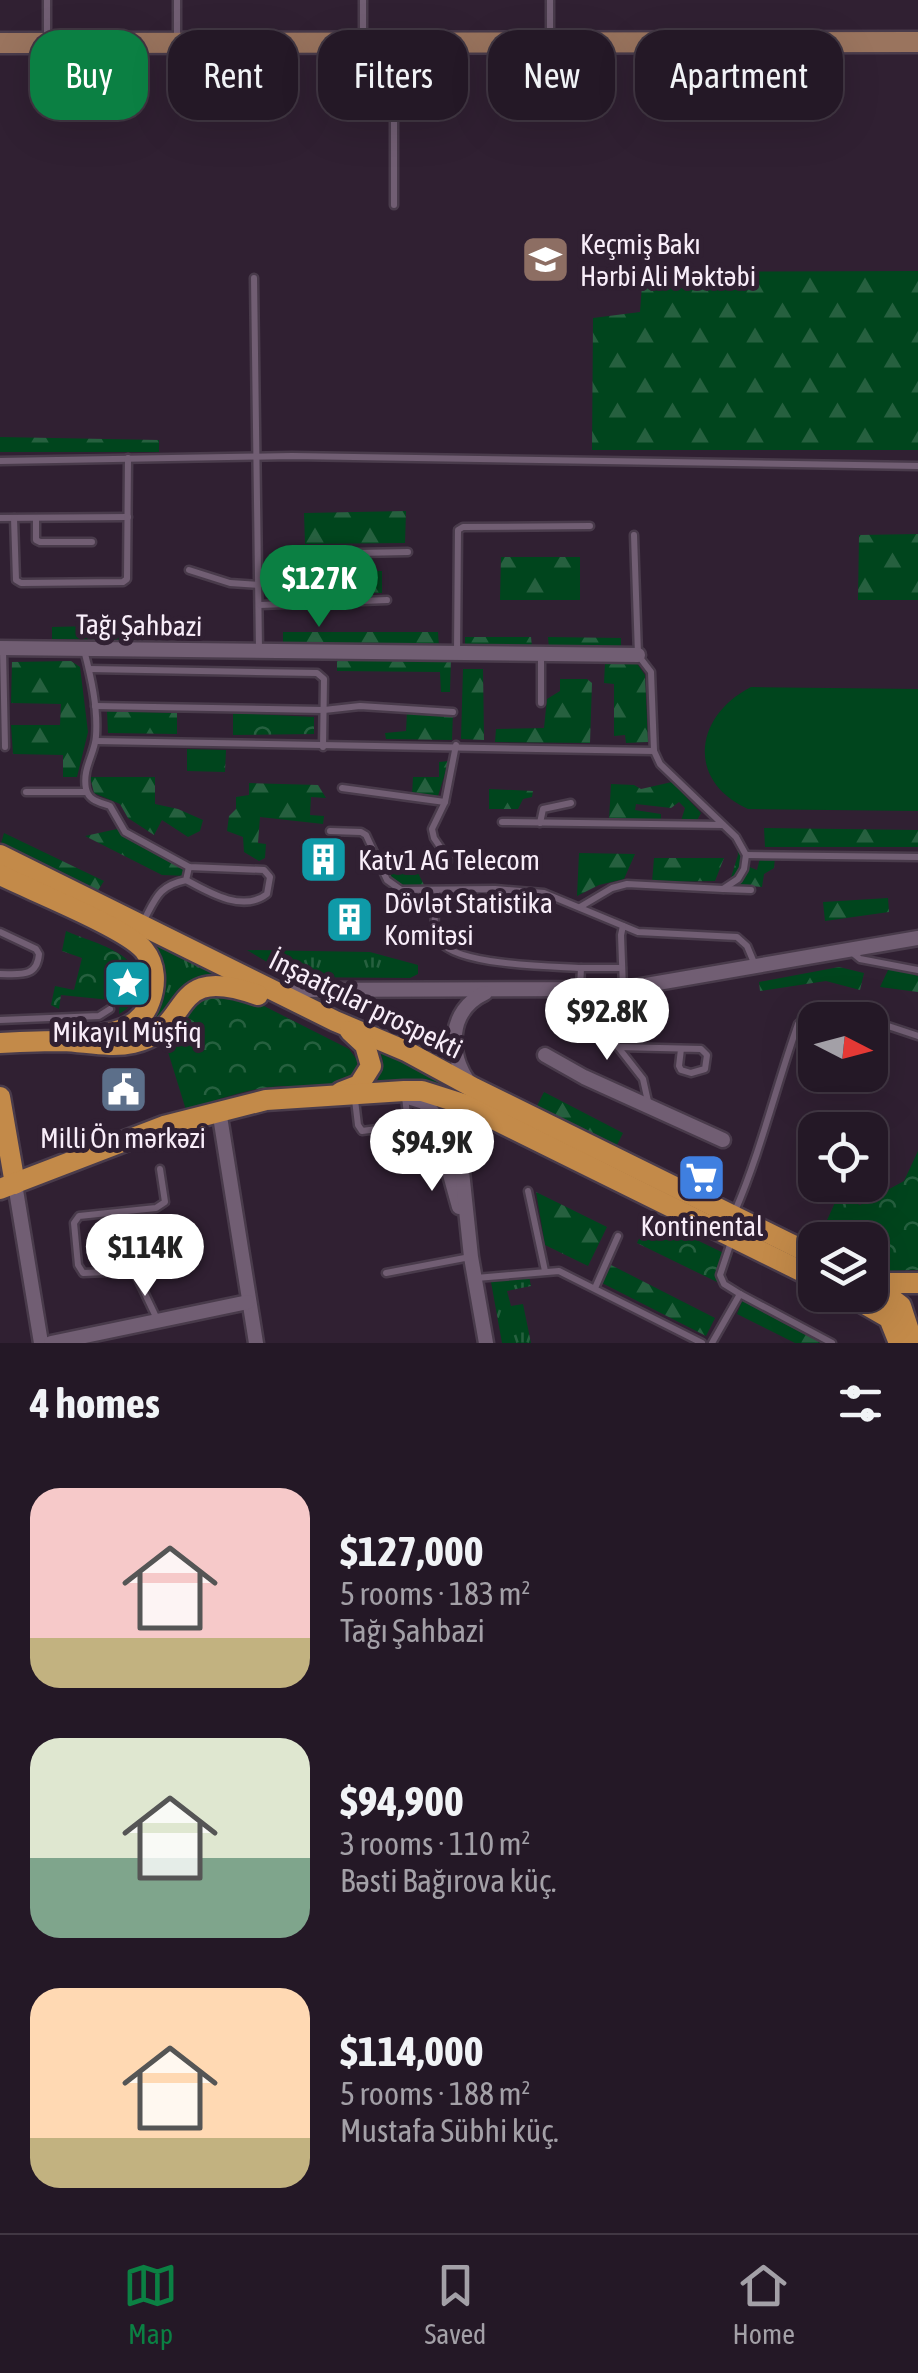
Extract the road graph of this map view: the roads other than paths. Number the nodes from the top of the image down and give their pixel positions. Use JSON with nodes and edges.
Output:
{"nodes":[{"id":1,"x":46,"y":0,"type":"edge"},
{"id":2,"x":176,"y":0,"type":"edge"},
{"id":3,"x":363,"y":0,"type":"edge"},
{"id":4,"x":550,"y":0,"type":"edge"},
{"id":5,"x":47,"y":30,"type":"edge"},
{"id":6,"x":177,"y":30,"type":"edge"},
{"id":7,"x":363,"y":30,"type":"edge"},
{"id":8,"x":550,"y":30,"type":"edge"},
{"id":9,"x":30,"y":42,"type":"edge"},
{"id":10,"x":615,"y":42,"type":"edge"},
{"id":11,"x":918,"y":42,"type":"edge"},
{"id":12,"x":0,"y":43,"type":"edge"},
{"id":13,"x":394,"y":120,"type":"edge"},
{"id":14,"x":394,"y":205,"type":"dead end"},
{"id":15,"x":254,"y":278,"type":"dead end"},
{"id":16,"x":128,"y":458,"type":"junction"},
{"id":17,"x":256,"y":458,"type":"junction"},
{"id":18,"x":0,"y":461,"type":"edge"},
{"id":19,"x":918,"y":466,"type":"edge"},
{"id":20,"x":128,"y":517,"type":"junction"},
{"id":21,"x":0,"y":518,"type":"edge"},
{"id":22,"x":14,"y":518,"type":"junction"},
{"id":23,"x":36,"y":518,"type":"junction"},
{"id":24,"x":590,"y":526,"type":"dead end"},
{"id":25,"x":634,"y":535,"type":"dead end"},
{"id":26,"x":92,"y":542,"type":"dead end"},
{"id":27,"x":408,"y":552,"type":"dead end"},
{"id":28,"x":189,"y":570,"type":"dead end"},
{"id":29,"x":259,"y":585,"type":"junction"},
{"id":30,"x":387,"y":600,"type":"dead end"},
{"id":31,"x":300,"y":602,"type":"junction"},
{"id":32,"x":260,"y":604,"type":"junction"},
{"id":33,"x":1,"y":648,"type":"edge"},
{"id":34,"x":84,"y":648,"type":"junction"},
{"id":35,"x":259,"y":651,"type":"junction"},
{"id":36,"x":458,"y":655,"type":"junction"},
{"id":37,"x":540,"y":655,"type":"junction"},
{"id":38,"x":638,"y":655,"type":"junction"},
{"id":39,"x":89,"y":669,"type":"junction"},
{"id":40,"x":541,"y":703,"type":"dead end"},
{"id":41,"x":95,"y":706,"type":"junction"},
{"id":42,"x":324,"y":710,"type":"junction"},
{"id":43,"x":453,"y":712,"type":"dead end"},
{"id":44,"x":96,"y":740,"type":"junction"},
{"id":45,"x":456,"y":745,"type":"junction"},
{"id":46,"x":323,"y":747,"type":"junction"},
{"id":47,"x":5,"y":748,"type":"dead end"},
{"id":48,"x":654,"y":751,"type":"junction"},
{"id":49,"x":342,"y":788,"type":"dead end"},
{"id":50,"x":26,"y":792,"type":"dead end"},
{"id":51,"x":86,"y":792,"type":"junction"},
{"id":52,"x":445,"y":802,"type":"junction"},
{"id":53,"x":572,"y":803,"type":"dead end"},
{"id":54,"x":502,"y":822,"type":"dead end"},
{"id":55,"x":540,"y":823,"type":"junction"},
{"id":56,"x":724,"y":825,"type":"junction"},
{"id":57,"x":330,"y":831,"type":"dead end"},
{"id":58,"x":0,"y":855,"type":"edge"},
{"id":59,"x":746,"y":855,"type":"junction"},
{"id":60,"x":918,"y":857,"type":"edge"},
{"id":61,"x":449,"y":860,"type":"dead end"},
{"id":62,"x":189,"y":866,"type":"junction"},
{"id":63,"x":0,"y":875,"type":"edge"},
{"id":64,"x":186,"y":880,"type":"junction"},
{"id":65,"x":722,"y":889,"type":"junction"},
{"id":66,"x":436,"y":890,"type":"junction"},
{"id":67,"x":752,"y":890,"type":"dead end"},
{"id":68,"x":580,"y":907,"type":"junction"},
{"id":69,"x":142,"y":925,"type":"junction"},
{"id":70,"x":623,"y":926,"type":"junction"},
{"id":71,"x":0,"y":932,"type":"edge"},
{"id":72,"x":918,"y":938,"type":"edge"},
{"id":73,"x":848,"y":949,"type":"junction"},
{"id":74,"x":755,"y":966,"type":"junction"},
{"id":75,"x":581,"y":968,"type":"junction"},
{"id":76,"x":622,"y":968,"type":"junction"},
{"id":77,"x":918,"y":970,"type":"edge"},
{"id":78,"x":0,"y":974,"type":"edge"},
{"id":79,"x":264,"y":986,"type":"junction"},
{"id":80,"x":490,"y":990,"type":"junction"},
{"id":81,"x":580,"y":990,"type":"junction"},
{"id":82,"x":599,"y":990,"type":"junction"},
{"id":83,"x":623,"y":990,"type":"junction"},
{"id":84,"x":110,"y":1009,"type":"dead end"},
{"id":85,"x":0,"y":1020,"type":"edge"},
{"id":86,"x":335,"y":1021,"type":"junction"},
{"id":87,"x":798,"y":1024,"type":"edge"},
{"id":88,"x":888,"y":1026,"type":"edge"},
{"id":89,"x":918,"y":1036,"type":"edge"},
{"id":90,"x":63,"y":1041,"type":"junction"},
{"id":91,"x":0,"y":1043,"type":"edge"},
{"id":92,"x":618,"y":1046,"type":"junction"},
{"id":93,"x":682,"y":1049,"type":"junction"},
{"id":94,"x":545,"y":1055,"type":"dead end"},
{"id":95,"x":474,"y":1088,"type":"junction"},
{"id":96,"x":381,"y":1092,"type":"junction"},
{"id":97,"x":354,"y":1094,"type":"junction"},
{"id":98,"x":328,"y":1096,"type":"junction"},
{"id":99,"x":405,"y":1096,"type":"junction"},
{"id":100,"x":0,"y":1098,"type":"edge"},
{"id":101,"x":649,"y":1106,"type":"junction"},
{"id":102,"x":218,"y":1110,"type":"junction"},
{"id":103,"x":486,"y":1115,"type":"junction"},
{"id":104,"x":408,"y":1125,"type":"junction"},
{"id":105,"x":3,"y":1137,"type":"edge"},
{"id":106,"x":723,"y":1140,"type":"dead end"},
{"id":107,"x":423,"y":1165,"type":"dead end"},
{"id":108,"x":160,"y":1169,"type":"dead end"},
{"id":109,"x":8,"y":1187,"type":"edge"},
{"id":110,"x":528,"y":1191,"type":"dead end"},
{"id":111,"x":732,"y":1227,"type":"junction"},
{"id":112,"x":618,"y":1236,"type":"dead end"},
{"id":113,"x":798,"y":1250,"type":"edge"},
{"id":114,"x":471,"y":1256,"type":"junction"},
{"id":115,"x":798,"y":1268,"type":"edge"},
{"id":116,"x":545,"y":1271,"type":"junction"},
{"id":117,"x":386,"y":1273,"type":"dead end"},
{"id":118,"x":475,"y":1278,"type":"junction"},
{"id":119,"x":918,"y":1283,"type":"edge"},
{"id":120,"x":888,"y":1285,"type":"edge"},
{"id":121,"x":595,"y":1288,"type":"junction"},
{"id":122,"x":740,"y":1294,"type":"junction"},
{"id":123,"x":248,"y":1302,"type":"junction"},
{"id":124,"x":888,"y":1306,"type":"edge"},
{"id":125,"x":883,"y":1312,"type":"edge"},
{"id":126,"x":156,"y":1319,"type":"junction"},
{"id":127,"x":910,"y":1321,"type":"edge"},
{"id":128,"x":697,"y":1342,"type":"edge"},
{"id":129,"x":41,"y":1343,"type":"edge"},
{"id":130,"x":51,"y":1343,"type":"edge"},
{"id":131,"x":256,"y":1343,"type":"edge"},
{"id":132,"x":486,"y":1343,"type":"edge"},
{"id":133,"x":712,"y":1343,"type":"edge"},
{"id":134,"x":832,"y":1343,"type":"edge"}],
"edges":[{"from":1,"to":5,"type":"lane"},
{"from":2,"to":6,"type":"lane"},
{"from":3,"to":7,"type":"lane"},
{"from":4,"to":8,"type":"lane"},
{"from":9,"to":12,"type":"main road"},
{"from":10,"to":11,"type":"main road"},
{"from":13,"to":14,"type":"lane"},
{"from":15,"to":17,"type":"lane"},
{"from":16,"to":17,"type":"lane"},
{"from":16,"to":18,"type":"lane"},
{"from":16,"to":20,"type":"lane"},
{"from":17,"to":19,"type":"lane"},
{"from":17,"to":29,"type":"lane"},
{"from":20,"to":22,"type":"lane"},
{"from":20,"to":23,"type":"lane"},
{"from":21,"to":22,"type":"lane"},
{"from":22,"to":23,"type":"lane"},
{"from":23,"to":26,"type":"lane"},
{"from":24,"to":36,"type":"lane"},
{"from":25,"to":38,"type":"lane"},
{"from":27,"to":31,"type":"lane"},
{"from":28,"to":29,"type":"lane"},
{"from":29,"to":32,"type":"lane"},
{"from":30,"to":31,"type":"lane"},
{"from":31,"to":32,"type":"lane"},
{"from":32,"to":35,"type":"lane"},
{"from":33,"to":34,"type":"street","name":"Tağı Şahbazi"},
{"from":33,"to":47,"type":"lane"},
{"from":34,"to":35,"type":"street","name":"Tağı Şahbazi"},
{"from":34,"to":39,"type":"lane"},
{"from":35,"to":36,"type":"street","name":"Tağı Şahbazi"},
{"from":36,"to":37,"type":"street","name":"Tağı Şahbazi"},
{"from":37,"to":38,"type":"street","name":"Tağı Şahbazi"},
{"from":37,"to":40,"type":"lane"},
{"from":38,"to":48,"type":"lane"},
{"from":39,"to":41,"type":"lane"},
{"from":39,"to":42,"type":"lane"},
{"from":41,"to":42,"type":"lane"},
{"from":41,"to":44,"type":"lane"},
{"from":42,"to":43,"type":"lane"},
{"from":42,"to":46,"type":"lane"},
{"from":44,"to":46,"type":"lane"},
{"from":44,"to":51,"type":"lane"},
{"from":45,"to":46,"type":"lane"},
{"from":45,"to":48,"type":"lane"},
{"from":45,"to":52,"type":"lane"},
{"from":48,"to":56,"type":"lane"},
{"from":49,"to":52,"type":"lane"},
{"from":50,"to":51,"type":"lane"},
{"from":51,"to":62,"type":"lane"},
{"from":52,"to":61,"type":"lane"},
{"from":53,"to":55,"type":"lane"},
{"from":54,"to":55,"type":"lane"},
{"from":55,"to":56,"type":"lane"},
{"from":56,"to":59,"type":"lane"},
{"from":57,"to":66,"type":"lane"},
{"from":58,"to":69,"type":"main road","name":"İnşaatçılar prospekti"},
{"from":59,"to":60,"type":"lane"},
{"from":59,"to":65,"type":"lane"},
{"from":62,"to":64,"type":"lane"},
{"from":62,"to":64,"type":"lane"},
{"from":63,"to":90,"type":"main road"},
{"from":64,"to":69,"type":"lane"},
{"from":65,"to":67,"type":"lane"},
{"from":65,"to":68,"type":"lane"},
{"from":66,"to":68,"type":"lane"},
{"from":66,"to":75,"type":"lane"},
{"from":68,"to":70,"type":"lane"},
{"from":69,"to":79,"type":"main road","name":"İnşaatçılar prospekti"},
{"from":70,"to":74,"type":"lane"},
{"from":70,"to":76,"type":"lane"},
{"from":71,"to":78,"type":"lane"},
{"from":72,"to":73,"type":"street"},
{"from":73,"to":74,"type":"street"},
{"from":73,"to":77,"type":"lane"},
{"from":74,"to":83,"type":"street"},
{"from":75,"to":76,"type":"lane"},
{"from":75,"to":81,"type":"lane"},
{"from":76,"to":83,"type":"lane"},
{"from":79,"to":80,"type":"street"},
{"from":79,"to":86,"type":"main road","name":"İnşaatçılar prospekti"},
{"from":80,"to":81,"type":"street"},
{"from":80,"to":95,"type":"street"},
{"from":81,"to":82,"type":"street"},
{"from":82,"to":83,"type":"street"},
{"from":82,"to":92,"type":"lane"},
{"from":84,"to":85,"type":"lane"},
{"from":86,"to":90,"type":"main road"},
{"from":86,"to":95,"type":"main road","name":"İnşaatçılar prospekti"},
{"from":86,"to":98,"type":"main road"},
{"from":87,"to":111,"type":"lane"},
{"from":88,"to":89,"type":"lane"},
{"from":90,"to":91,"type":"main road"},
{"from":92,"to":93,"type":"lane"},
{"from":92,"to":101,"type":"lane"},
{"from":93,"to":93,"type":"lane"},
{"from":94,"to":101,"type":"street"},
{"from":95,"to":111,"type":"main road","name":"İnşaatçılar prospekti"},
{"from":96,"to":97,"type":"main road","name":"İnşaatçılar prospekti"},
{"from":96,"to":99,"type":"street"},
{"from":96,"to":103,"type":"main road","name":"İnşaatçılar prospekti"},
{"from":97,"to":98,"type":"main road","name":"İnşaatçılar prospekti"},
{"from":97,"to":104,"type":"lane"},
{"from":98,"to":102,"type":"main road","name":"İnşaatçılar prospekti"},
{"from":99,"to":104,"type":"lane"},
{"from":99,"to":114,"type":"street"},
{"from":100,"to":105,"type":"main road"},
{"from":101,"to":106,"type":"street"},
{"from":102,"to":109,"type":"main road","name":"İnşaatçılar prospekti"},
{"from":102,"to":123,"type":"street"},
{"from":103,"to":111,"type":"main road","name":"İnşaatçılar prospekti"},
{"from":103,"to":114,"type":"street"},
{"from":104,"to":107,"type":"lane"},
{"from":105,"to":109,"type":"main road"},
{"from":108,"to":126,"type":"lane"},
{"from":109,"to":129,"type":"street"},
{"from":110,"to":116,"type":"lane"},
{"from":111,"to":113,"type":"main road","name":"İnşaatçılar prospekti"},
{"from":111,"to":115,"type":"main road","name":"İnşaatçılar prospekti"},
{"from":111,"to":122,"type":"lane"},
{"from":112,"to":121,"type":"lane"},
{"from":114,"to":117,"type":"lane"},
{"from":114,"to":118,"type":"street"},
{"from":116,"to":118,"type":"lane"},
{"from":116,"to":121,"type":"lane"},
{"from":118,"to":132,"type":"street"},
{"from":119,"to":120,"type":"main road"},
{"from":121,"to":128,"type":"lane"},
{"from":122,"to":133,"type":"lane"},
{"from":122,"to":134,"type":"lane"},
{"from":123,"to":126,"type":"street"},
{"from":123,"to":131,"type":"street"},
{"from":124,"to":127,"type":"main road"},
{"from":125,"to":127,"type":"main road"},
{"from":126,"to":130,"type":"street"}]}
